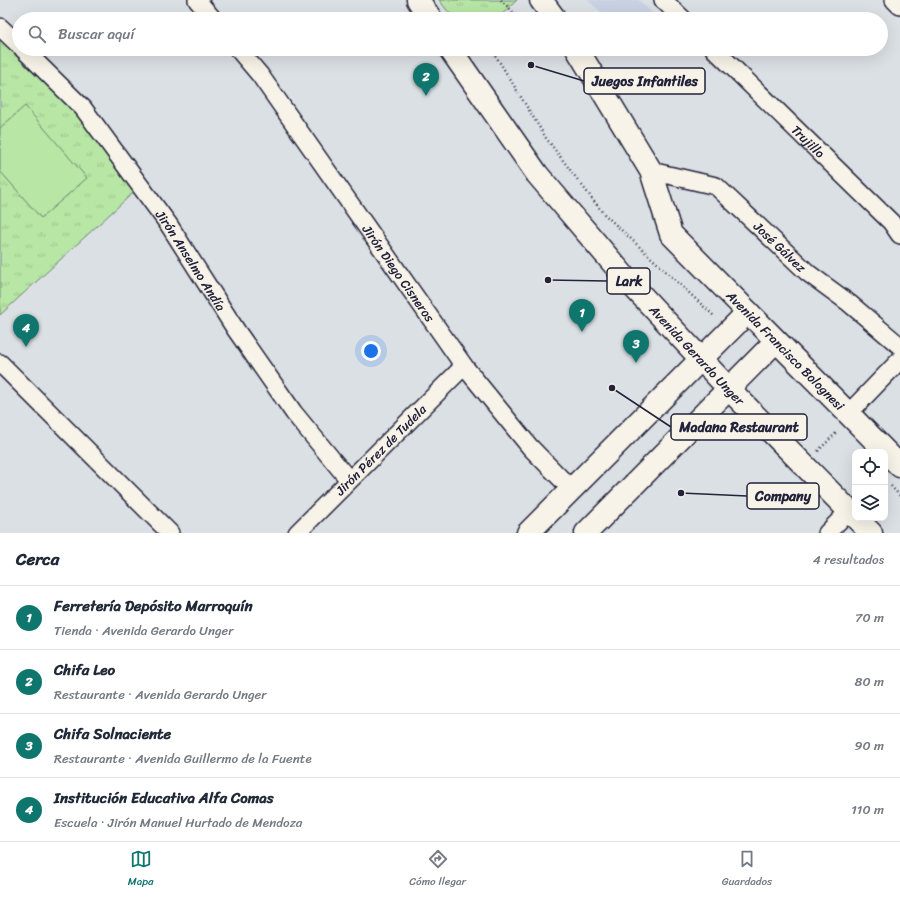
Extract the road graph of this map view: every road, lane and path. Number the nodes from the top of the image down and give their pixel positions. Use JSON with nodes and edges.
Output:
{"nodes":[{"id":1,"x":197,"y":0,"type":"edge"},
{"id":2,"x":418,"y":0,"type":"edge"},
{"id":3,"x":501,"y":0,"type":"edge"},
{"id":4,"x":541,"y":0,"type":"edge"},
{"id":5,"x":663,"y":0,"type":"edge"},
{"id":6,"x":894,"y":0,"type":"edge"},
{"id":7,"x":900,"y":6,"type":"edge"},
{"id":8,"x":207,"y":12,"type":"edge"},
{"id":9,"x":426,"y":12,"type":"edge"},
{"id":10,"x":513,"y":12,"type":"edge"},
{"id":11,"x":550,"y":12,"type":"edge"},
{"id":12,"x":676,"y":12,"type":"edge"},
{"id":13,"x":0,"y":27,"type":"edge"},
{"id":14,"x":12,"y":38,"type":"edge"},
{"id":15,"x":30,"y":56,"type":"edge"},
{"id":16,"x":244,"y":56,"type":"edge"},
{"id":17,"x":455,"y":56,"type":"edge"},
{"id":18,"x":496,"y":56,"type":"edge"},
{"id":19,"x":581,"y":56,"type":"edge"},
{"id":20,"x":721,"y":56,"type":"edge"},
{"id":21,"x":651,"y":171,"type":"junction"},
{"id":22,"x":897,"y":224,"type":"edge"},
{"id":23,"x":648,"y":256,"type":"dead end"},
{"id":24,"x":748,"y":312,"type":"junction"},
{"id":25,"x":776,"y":341,"type":"junction"},
{"id":26,"x":900,"y":346,"type":"edge"},
{"id":27,"x":701,"y":360,"type":"junction"},
{"id":28,"x":900,"y":360,"type":"edge"},
{"id":29,"x":0,"y":362,"type":"edge"},
{"id":30,"x":464,"y":366,"type":"junction"},
{"id":31,"x":729,"y":389,"type":"junction"},
{"id":32,"x":850,"y":416,"type":"junction"},
{"id":33,"x":804,"y":466,"type":"junction"},
{"id":34,"x":900,"y":466,"type":"edge"},
{"id":35,"x":350,"y":480,"type":"junction"},
{"id":36,"x":890,"y":485,"type":"dead end"},
{"id":37,"x":571,"y":489,"type":"junction"},
{"id":38,"x":900,"y":496,"type":"edge"},
{"id":39,"x":852,"y":515,"type":"edge"},
{"id":40,"x":852,"y":517,"type":"edge"},
{"id":41,"x":858,"y":521,"type":"edge"},
{"id":42,"x":170,"y":533,"type":"edge"},
{"id":43,"x":297,"y":533,"type":"edge"},
{"id":44,"x":528,"y":533,"type":"edge"},
{"id":45,"x":586,"y":533,"type":"edge"},
{"id":46,"x":827,"y":533,"type":"edge"},
{"id":47,"x":871,"y":533,"type":"edge"}],
"edges":[{"from":1,"to":8,"type":"street"},
{"from":2,"to":9,"type":"main road"},
{"from":3,"to":10,"type":"path"},
{"from":4,"to":11,"type":"main road"},
{"from":5,"to":12,"type":"street"},
{"from":6,"to":7,"type":"street"},
{"from":13,"to":14,"type":"street"},
{"from":15,"to":35,"type":"street","name":"Jirón Anselmo Andía"},
{"from":16,"to":30,"type":"street","name":"Jirón Diego Cisneros"},
{"from":17,"to":27,"type":"main road","name":"Avenida Gerardo Unger"},
{"from":18,"to":23,"type":"path"},
{"from":19,"to":21,"type":"main road"},
{"from":20,"to":22,"type":"street","name":"Trujillo"},
{"from":21,"to":24,"type":"main road","name":"Avenida Francisco Bolognesi"},
{"from":21,"to":26,"type":"street","name":"José Gálvez"},
{"from":24,"to":25,"type":"main road","name":"Avenida Francisco Bolognesi"},
{"from":24,"to":27,"type":"main road"},
{"from":25,"to":31,"type":"main road"},
{"from":25,"to":32,"type":"main road","name":"Avenida Francisco Bolognesi"},
{"from":27,"to":31,"type":"main road","name":"Avenida Gerardo Unger"},
{"from":27,"to":37,"type":"main road"},
{"from":28,"to":32,"type":"street"},
{"from":29,"to":42,"type":"street"},
{"from":30,"to":35,"type":"street","name":"Jirón Pérez de Tudela"},
{"from":30,"to":37,"type":"street","name":"Jirón Diego Cisneros"},
{"from":31,"to":33,"type":"main road","name":"Avenida Gerardo Unger"},
{"from":31,"to":45,"type":"main road"},
{"from":32,"to":33,"type":"path"},
{"from":32,"to":34,"type":"main road","name":"Avenida Francisco Bolognesi"},
{"from":33,"to":39,"type":"main road","name":"Avenida Gerardo Unger"},
{"from":35,"to":43,"type":"street","name":"Jirón Pérez de Tudela"},
{"from":36,"to":38,"type":"path"},
{"from":37,"to":44,"type":"main road"},
{"from":40,"to":46,"type":"street"},
{"from":41,"to":47,"type":"main road","name":"Avenida Gerardo Unger"}]}
